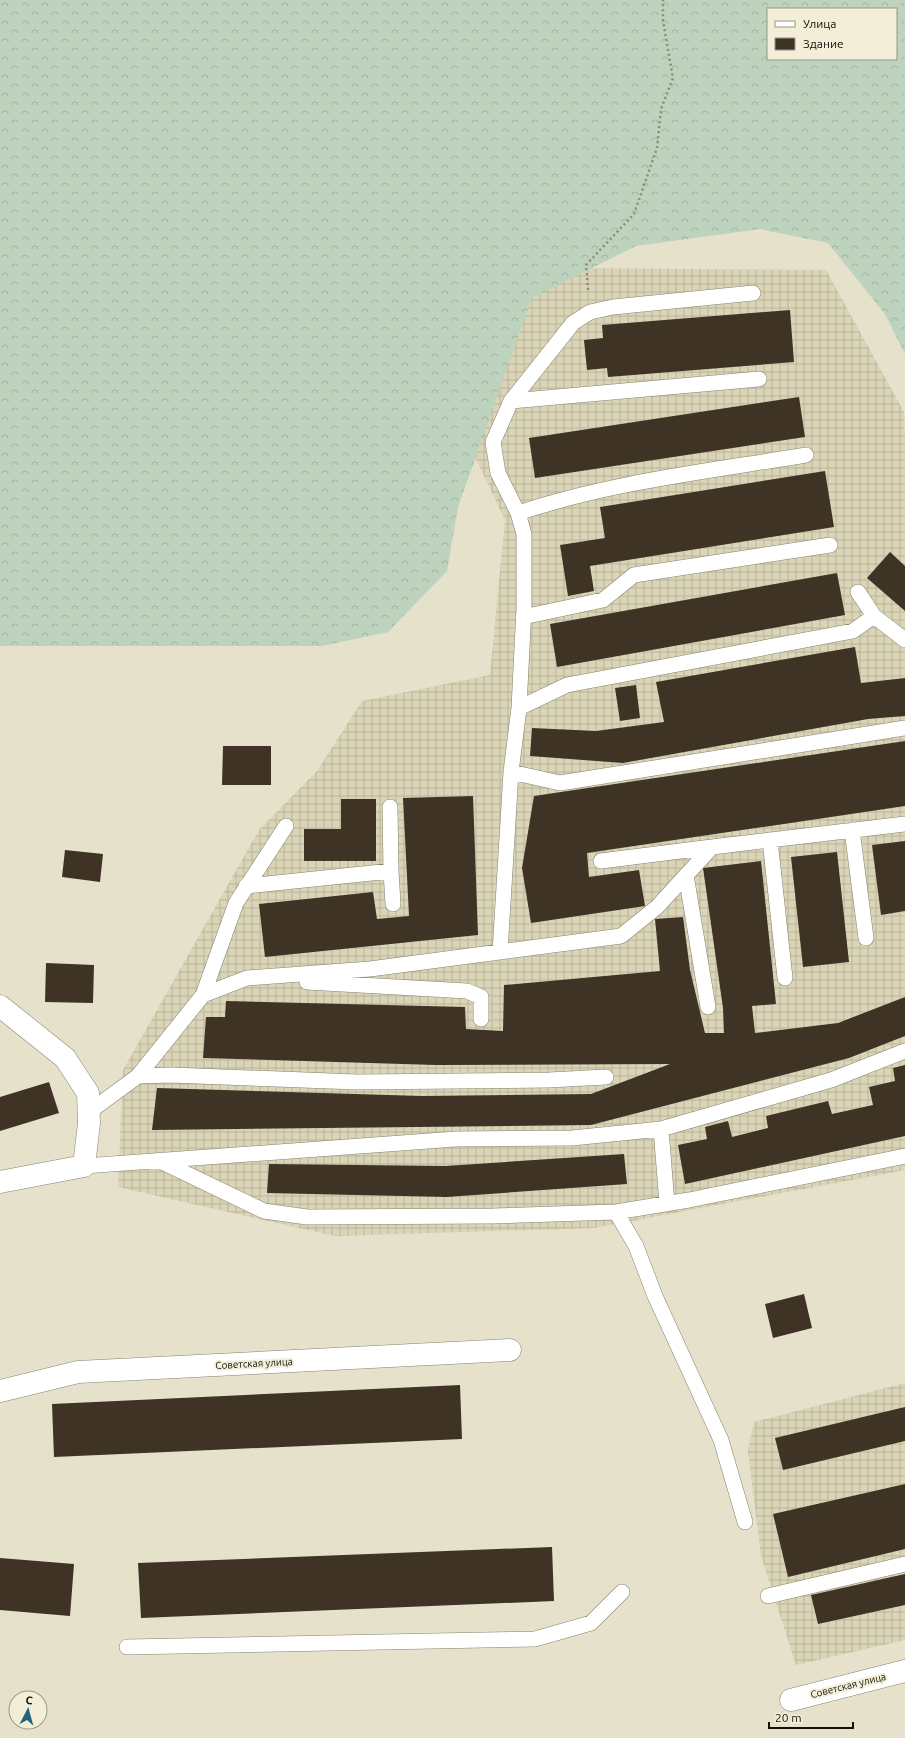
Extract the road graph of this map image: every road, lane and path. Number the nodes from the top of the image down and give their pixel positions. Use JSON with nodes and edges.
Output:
{"nodes":[{"id":1,"x":662,"y":0,"type":"edge"},
{"id":2,"x":753,"y":293,"type":"dead end"},
{"id":3,"x":590,"y":312,"type":"junction"},
{"id":4,"x":759,"y":379,"type":"dead end"},
{"id":5,"x":511,"y":401,"type":"junction"},
{"id":6,"x":806,"y":455,"type":"dead end"},
{"id":7,"x":518,"y":513,"type":"junction"},
{"id":8,"x":830,"y":545,"type":"dead end"},
{"id":9,"x":858,"y":592,"type":"dead end"},
{"id":10,"x":874,"y":616,"type":"junction"},
{"id":11,"x":523,"y":617,"type":"junction"},
{"id":12,"x":905,"y":640,"type":"edge"},
{"id":13,"x":519,"y":708,"type":"junction"},
{"id":14,"x":905,"y":728,"type":"edge"},
{"id":15,"x":511,"y":772,"type":"junction"},
{"id":16,"x":390,"y":808,"type":"dead end"},
{"id":17,"x":905,"y":824,"type":"edge"},
{"id":18,"x":286,"y":826,"type":"dead end"},
{"id":19,"x":852,"y":830,"type":"junction"},
{"id":20,"x":770,"y":840,"type":"junction"},
{"id":21,"x":712,"y":848,"type":"junction"},
{"id":22,"x":601,"y":861,"type":"dead end"},
{"id":23,"x":391,"y":871,"type":"junction"},
{"id":24,"x":686,"y":875,"type":"junction"},
{"id":25,"x":246,"y":886,"type":"junction"},
{"id":26,"x":393,"y":904,"type":"dead end"},
{"id":27,"x":866,"y":938,"type":"dead end"},
{"id":28,"x":500,"y":952,"type":"junction"},
{"id":29,"x":246,"y":978,"type":"junction"},
{"id":30,"x":785,"y":978,"type":"dead end"},
{"id":31,"x":203,"y":995,"type":"junction"},
{"id":32,"x":0,"y":1006,"type":"edge"},
{"id":33,"x":708,"y":1007,"type":"dead end"},
{"id":34,"x":481,"y":1019,"type":"dead end"},
{"id":35,"x":905,"y":1051,"type":"edge"},
{"id":36,"x":138,"y":1076,"type":"junction"},
{"id":37,"x":606,"y":1077,"type":"dead end"},
{"id":38,"x":89,"y":1112,"type":"junction"},
{"id":39,"x":661,"y":1129,"type":"junction"},
{"id":40,"x":905,"y":1156,"type":"edge"},
{"id":41,"x":159,"y":1160,"type":"junction"},
{"id":42,"x":84,"y":1166,"type":"junction"},
{"id":43,"x":0,"y":1182,"type":"edge"},
{"id":44,"x":667,"y":1204,"type":"junction"},
{"id":45,"x":616,"y":1212,"type":"junction"},
{"id":46,"x":510,"y":1350,"type":"dead end"},
{"id":47,"x":0,"y":1391,"type":"edge"},
{"id":48,"x":745,"y":1522,"type":"dead end"},
{"id":49,"x":905,"y":1564,"type":"edge"},
{"id":50,"x":622,"y":1592,"type":"dead end"},
{"id":51,"x":768,"y":1596,"type":"dead end"},
{"id":52,"x":128,"y":1647,"type":"dead end"},
{"id":53,"x":905,"y":1671,"type":"edge"},
{"id":54,"x":791,"y":1700,"type":"dead end"}],
"edges":[{"from":1,"to":3,"type":"path"},
{"from":2,"to":3,"type":"lane"},
{"from":3,"to":5,"type":"lane"},
{"from":4,"to":5,"type":"lane"},
{"from":5,"to":7,"type":"lane"},
{"from":6,"to":7,"type":"lane"},
{"from":7,"to":11,"type":"lane"},
{"from":8,"to":11,"type":"lane"},
{"from":9,"to":10,"type":"lane"},
{"from":10,"to":12,"type":"lane"},
{"from":10,"to":13,"type":"lane"},
{"from":11,"to":13,"type":"lane"},
{"from":13,"to":15,"type":"lane"},
{"from":14,"to":15,"type":"lane"},
{"from":15,"to":28,"type":"lane"},
{"from":16,"to":23,"type":"lane"},
{"from":17,"to":19,"type":"lane"},
{"from":18,"to":25,"type":"lane"},
{"from":19,"to":20,"type":"lane"},
{"from":19,"to":27,"type":"lane"},
{"from":20,"to":21,"type":"lane"},
{"from":20,"to":30,"type":"lane"},
{"from":21,"to":22,"type":"lane"},
{"from":21,"to":24,"type":"lane"},
{"from":23,"to":25,"type":"lane"},
{"from":23,"to":26,"type":"lane"},
{"from":24,"to":28,"type":"lane"},
{"from":24,"to":33,"type":"lane"},
{"from":25,"to":31,"type":"lane"},
{"from":28,"to":29,"type":"lane"},
{"from":29,"to":31,"type":"lane"},
{"from":29,"to":34,"type":"lane"},
{"from":31,"to":36,"type":"lane"},
{"from":32,"to":38,"type":"street"},
{"from":35,"to":39,"type":"lane"},
{"from":36,"to":37,"type":"lane"},
{"from":36,"to":38,"type":"lane"},
{"from":38,"to":42,"type":"street"},
{"from":39,"to":41,"type":"lane"},
{"from":39,"to":44,"type":"lane"},
{"from":40,"to":44,"type":"lane"},
{"from":41,"to":42,"type":"lane"},
{"from":41,"to":45,"type":"lane"},
{"from":42,"to":43,"type":"street"},
{"from":44,"to":45,"type":"lane"},
{"from":45,"to":48,"type":"lane"},
{"from":46,"to":47,"type":"street","name":"Советская улица"},
{"from":49,"to":51,"type":"lane"},
{"from":50,"to":52,"type":"lane"},
{"from":53,"to":54,"type":"street","name":"Советская улица"}]}
